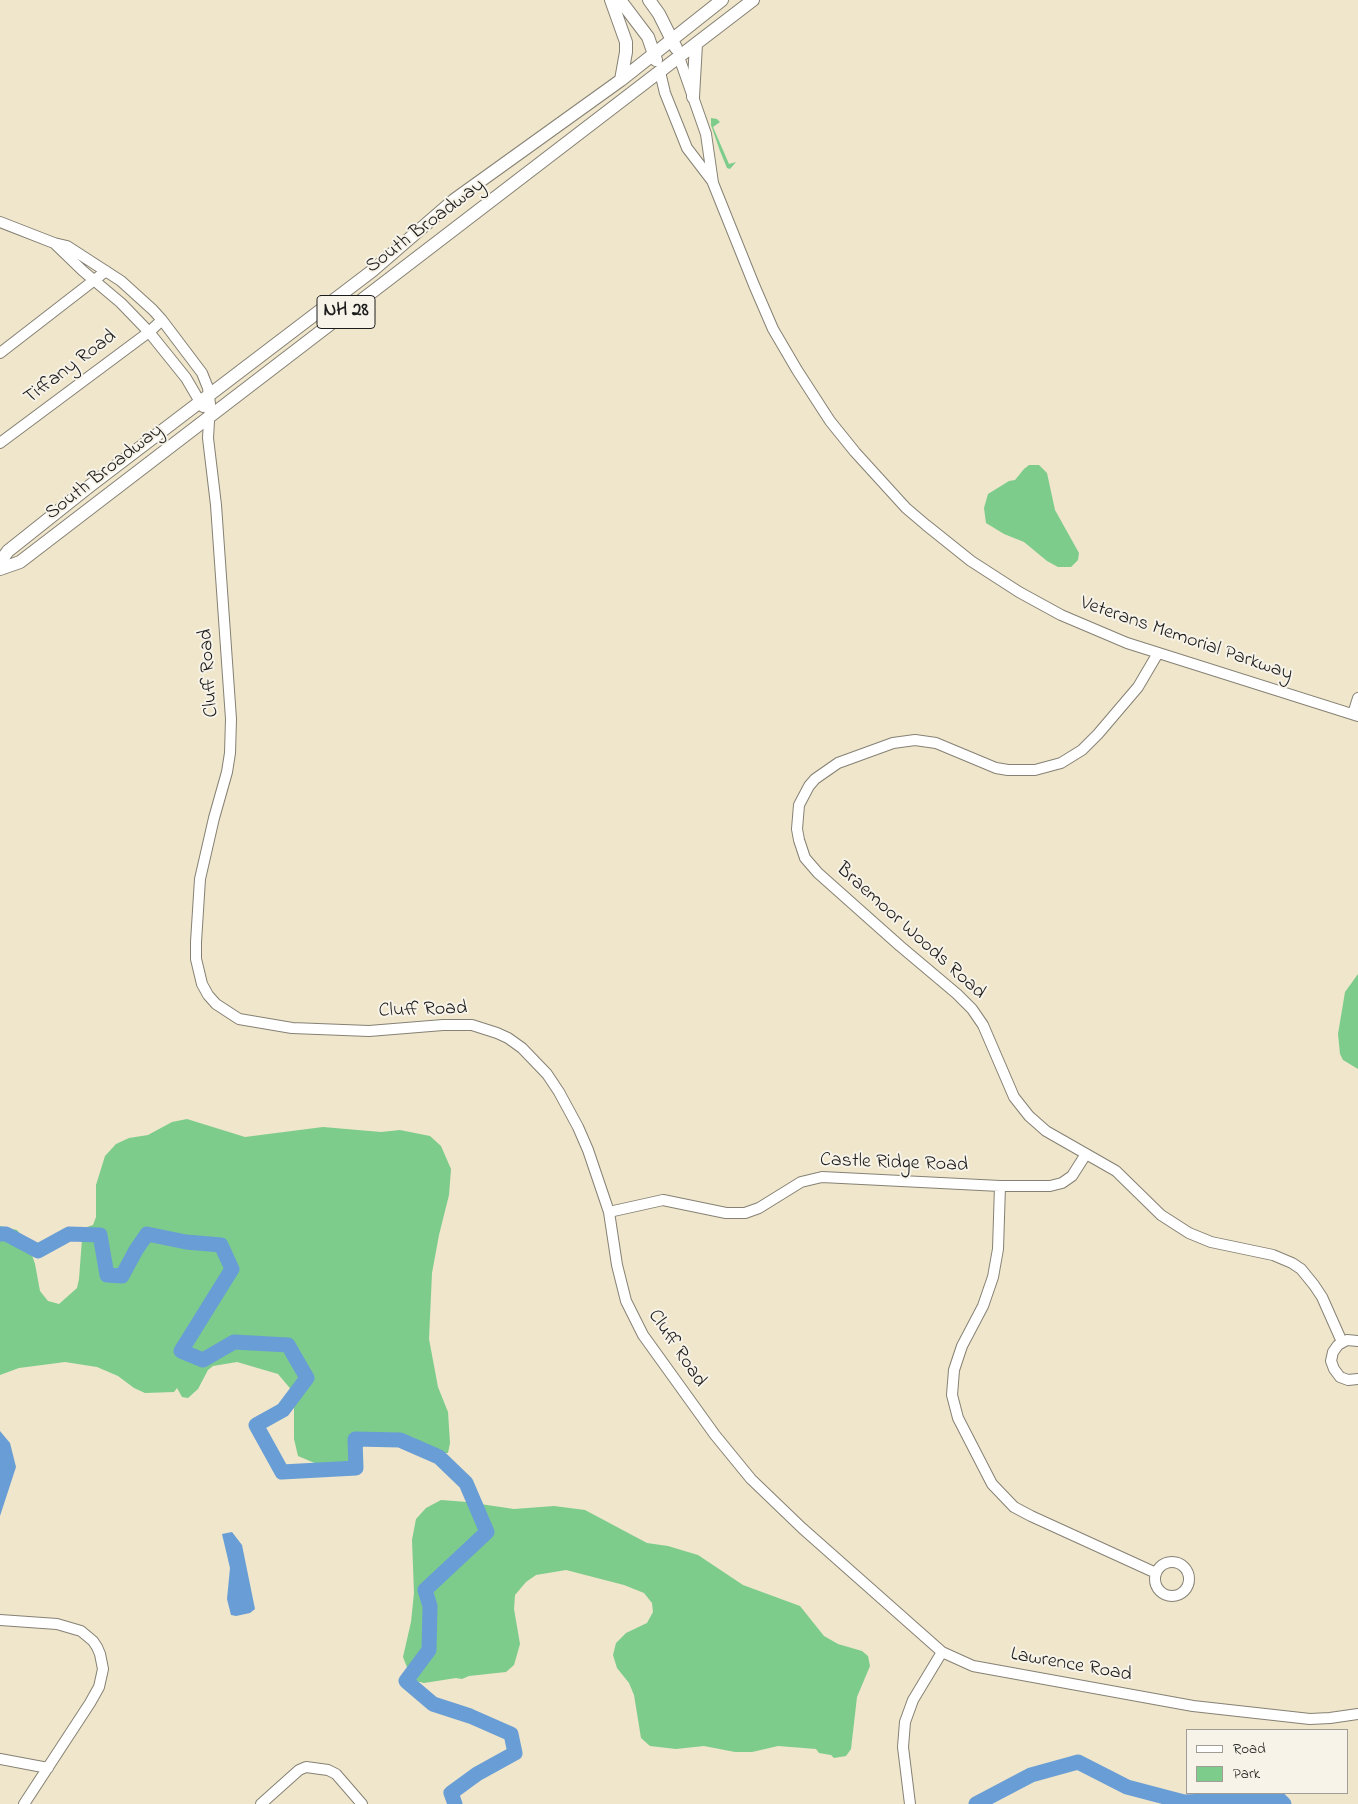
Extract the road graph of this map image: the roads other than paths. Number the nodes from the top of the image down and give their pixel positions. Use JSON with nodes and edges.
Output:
{"nodes":[{"id":1,"x":611,"y":0,"type":"edge"},
{"id":2,"x":620,"y":0,"type":"edge"},
{"id":3,"x":648,"y":0,"type":"edge"},
{"id":4,"x":722,"y":0,"type":"edge"},
{"id":5,"x":754,"y":0,"type":"edge"},
{"id":6,"x":673,"y":40,"type":"junction"},
{"id":7,"x":696,"y":44,"type":"junction"},
{"id":8,"x":654,"y":54,"type":"junction"},
{"id":9,"x":679,"y":57,"type":"junction"},
{"id":10,"x":660,"y":72,"type":"junction"},
{"id":11,"x":621,"y":80,"type":"junction"},
{"id":12,"x":693,"y":97,"type":"junction"},
{"id":13,"x":713,"y":183,"type":"junction"},
{"id":14,"x":0,"y":222,"type":"edge"},
{"id":15,"x":54,"y":243,"type":"junction"},
{"id":16,"x":106,"y":271,"type":"junction"},
{"id":17,"x":95,"y":280,"type":"junction"},
{"id":18,"x":162,"y":320,"type":"junction"},
{"id":19,"x":149,"y":332,"type":"junction"},
{"id":20,"x":0,"y":353,"type":"edge"},
{"id":21,"x":205,"y":399,"type":"junction"},
{"id":22,"x":209,"y":416,"type":"junction"},
{"id":23,"x":0,"y":443,"type":"edge"},
{"id":24,"x":0,"y":562,"type":"edge"},
{"id":25,"x":0,"y":569,"type":"edge"},
{"id":26,"x":1158,"y":653,"type":"junction"},
{"id":27,"x":1358,"y":698,"type":"edge"},
{"id":28,"x":1355,"y":715,"type":"edge"},
{"id":29,"x":1086,"y":1154,"type":"junction"},
{"id":30,"x":1000,"y":1186,"type":"junction"},
{"id":31,"x":609,"y":1212,"type":"junction"},
{"id":32,"x":1358,"y":1341,"type":"edge"},
{"id":33,"x":1342,"y":1342,"type":"junction"},
{"id":34,"x":1358,"y":1379,"type":"edge"},
{"id":35,"x":1156,"y":1573,"type":"dead end"},
{"id":36,"x":0,"y":1620,"type":"edge"},
{"id":37,"x":942,"y":1652,"type":"junction"},
{"id":38,"x":1358,"y":1714,"type":"edge"},
{"id":39,"x":0,"y":1759,"type":"edge"},
{"id":40,"x":48,"y":1768,"type":"junction"},
{"id":41,"x":24,"y":1804,"type":"edge"},
{"id":42,"x":261,"y":1804,"type":"edge"},
{"id":43,"x":362,"y":1804,"type":"edge"},
{"id":44,"x":910,"y":1804,"type":"edge"}],
"edges":[{"from":1,"to":11,"type":"main road"},
{"from":2,"to":8,"type":"main road"},
{"from":3,"to":6,"type":"main road"},
{"from":4,"to":6,"type":"main road","name":"South Broadway","number":"NH 28"},
{"from":5,"to":7,"type":"main road","name":"South Broadway","number":"NH 28"},
{"from":6,"to":8,"type":"main road","name":"South Broadway","number":"NH 28"},
{"from":6,"to":9,"type":"main road"},
{"from":7,"to":9,"type":"main road","name":"South Broadway","number":"NH 28"},
{"from":7,"to":12,"type":"main road"},
{"from":8,"to":10,"type":"main road"},
{"from":8,"to":11,"type":"main road","name":"South Broadway","number":"NH 28"},
{"from":9,"to":10,"type":"main road","name":"South Broadway","number":"NH 28"},
{"from":9,"to":12,"type":"street","name":"Veterans Memorial Parkway"},
{"from":10,"to":13,"type":"street","name":"Veterans Memorial Parkway"},
{"from":10,"to":22,"type":"main road","name":"South Broadway","number":"NH 28"},
{"from":11,"to":21,"type":"main road","name":"South Broadway","number":"NH 28"},
{"from":12,"to":13,"type":"street","name":"Veterans Memorial Parkway"},
{"from":13,"to":26,"type":"street","name":"Veterans Memorial Parkway"},
{"from":14,"to":15,"type":"street"},
{"from":15,"to":16,"type":"street"},
{"from":15,"to":17,"type":"street"},
{"from":16,"to":17,"type":"street"},
{"from":16,"to":18,"type":"street"},
{"from":17,"to":19,"type":"street"},
{"from":17,"to":20,"type":"street"},
{"from":18,"to":19,"type":"street","name":"Tiffany Road"},
{"from":18,"to":21,"type":"street"},
{"from":19,"to":21,"type":"street"},
{"from":19,"to":23,"type":"street","name":"Tiffany Road"},
{"from":21,"to":22,"type":"street","name":"Cluff Road"},
{"from":21,"to":24,"type":"main road","name":"South Broadway","number":"NH 28"},
{"from":22,"to":25,"type":"main road","name":"South Broadway","number":"NH 28"},
{"from":22,"to":31,"type":"street","name":"Cluff Road"},
{"from":26,"to":28,"type":"street","name":"Veterans Memorial Parkway"},
{"from":26,"to":29,"type":"street","name":"Braemoor Woods Road"},
{"from":27,"to":28,"type":"street"},
{"from":29,"to":30,"type":"street","name":"Castle Ridge Road"},
{"from":29,"to":33,"type":"street","name":"Braemoor Woods Road"},
{"from":30,"to":31,"type":"street","name":"Castle Ridge Road"},
{"from":30,"to":35,"type":"street"},
{"from":31,"to":37,"type":"street","name":"Cluff Road"},
{"from":32,"to":33,"type":"street"},
{"from":33,"to":34,"type":"street"},
{"from":36,"to":40,"type":"street"},
{"from":37,"to":38,"type":"street","name":"Lawrence Road"},
{"from":37,"to":44,"type":"street"},
{"from":39,"to":40,"type":"street"},
{"from":40,"to":41,"type":"street"},
{"from":42,"to":43,"type":"street"}]}
